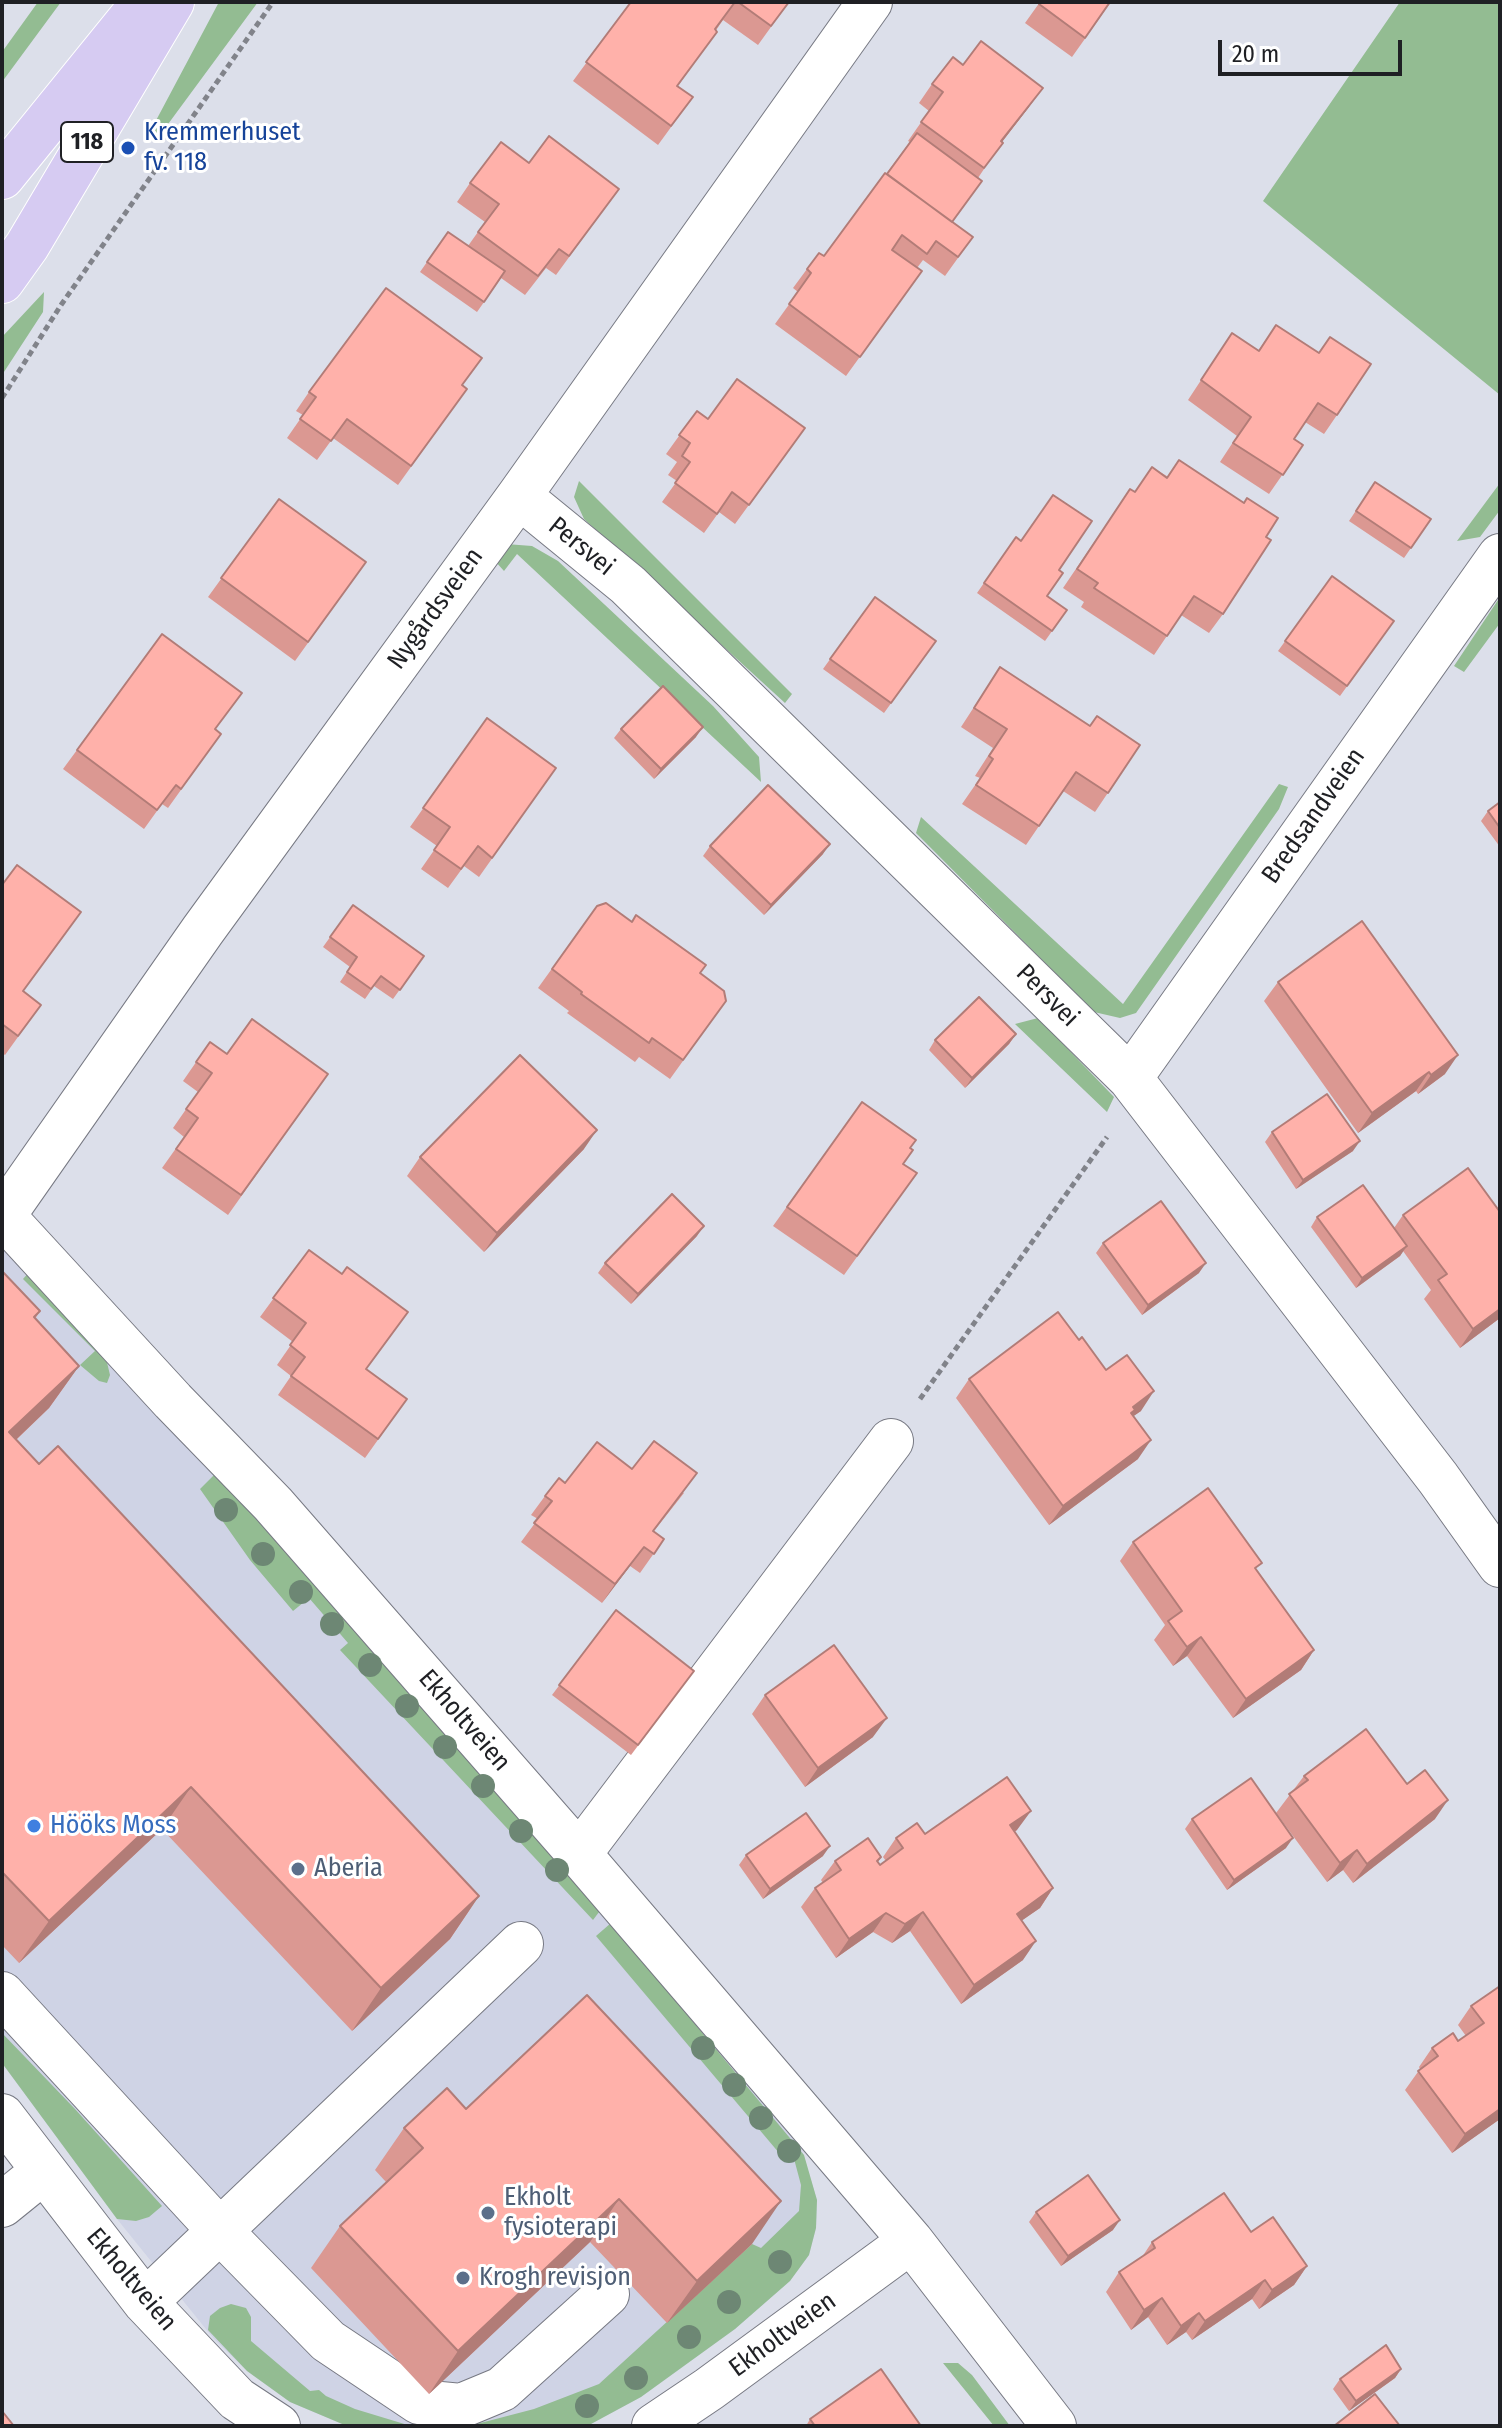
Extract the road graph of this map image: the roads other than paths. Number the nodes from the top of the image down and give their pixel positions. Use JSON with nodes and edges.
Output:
{"nodes":[{"id":1,"x":144,"y":2,"type":"edge"},
{"id":2,"x":172,"y":2,"type":"edge"},
{"id":3,"x":870,"y":2,"type":"edge"},
{"id":4,"x":2,"y":177,"type":"edge"},
{"id":5,"x":2,"y":281,"type":"edge"},
{"id":6,"x":519,"y":496,"type":"junction"},
{"id":7,"x":1500,"y":556,"type":"edge"},
{"id":8,"x":1137,"y":1086,"type":"junction"},
{"id":9,"x":2,"y":1216,"type":"edge"},
{"id":10,"x":891,"y":1441,"type":"road end"},
{"id":11,"x":1500,"y":1565,"type":"edge"},
{"id":12,"x":579,"y":1854,"type":"junction"},
{"id":13,"x":521,"y":1944,"type":"dead end"},
{"id":14,"x":2,"y":1994,"type":"edge"},
{"id":15,"x":2,"y":2116,"type":"edge"},
{"id":16,"x":44,"y":2171,"type":"junction"},
{"id":17,"x":2,"y":2205,"type":"edge"},
{"id":18,"x":220,"y":2231,"type":"junction"},
{"id":19,"x":911,"y":2241,"type":"junction"},
{"id":20,"x":607,"y":2294,"type":"dead end"},
{"id":21,"x":145,"y":2302,"type":"junction"},
{"id":22,"x":278,"y":2426,"type":"edge"},
{"id":23,"x":654,"y":2426,"type":"edge"},
{"id":24,"x":1054,"y":2426,"type":"edge"}],
"edges":[{"from":1,"to":4,"type":"main road","number":"118"},
{"from":2,"to":5,"type":"main road","number":"118"},
{"from":3,"to":6,"type":"street","name":"Nygårdsveien"},
{"from":6,"to":8,"type":"street","name":"Persvei"},
{"from":6,"to":9,"type":"street","name":"Nygårdsveien"},
{"from":7,"to":8,"type":"street","name":"Bredsandveien"},
{"from":8,"to":11,"type":"street","name":"Persvei"},
{"from":9,"to":12,"type":"street","name":"Ekholtveien"},
{"from":10,"to":12,"type":"street"},
{"from":12,"to":19,"type":"street","name":"Ekholtveien"},
{"from":13,"to":18,"type":"street"},
{"from":14,"to":18,"type":"street"},
{"from":15,"to":16,"type":"street","name":"Ekholtveien"},
{"from":16,"to":17,"type":"street"},
{"from":16,"to":21,"type":"street","name":"Ekholtveien"},
{"from":18,"to":20,"type":"street"},
{"from":18,"to":21,"type":"street"},
{"from":19,"to":23,"type":"street","name":"Ekholtveien"},
{"from":19,"to":24,"type":"street","name":"Ekholtveien"},
{"from":21,"to":22,"type":"street","name":"Ekholtveien"}]}
